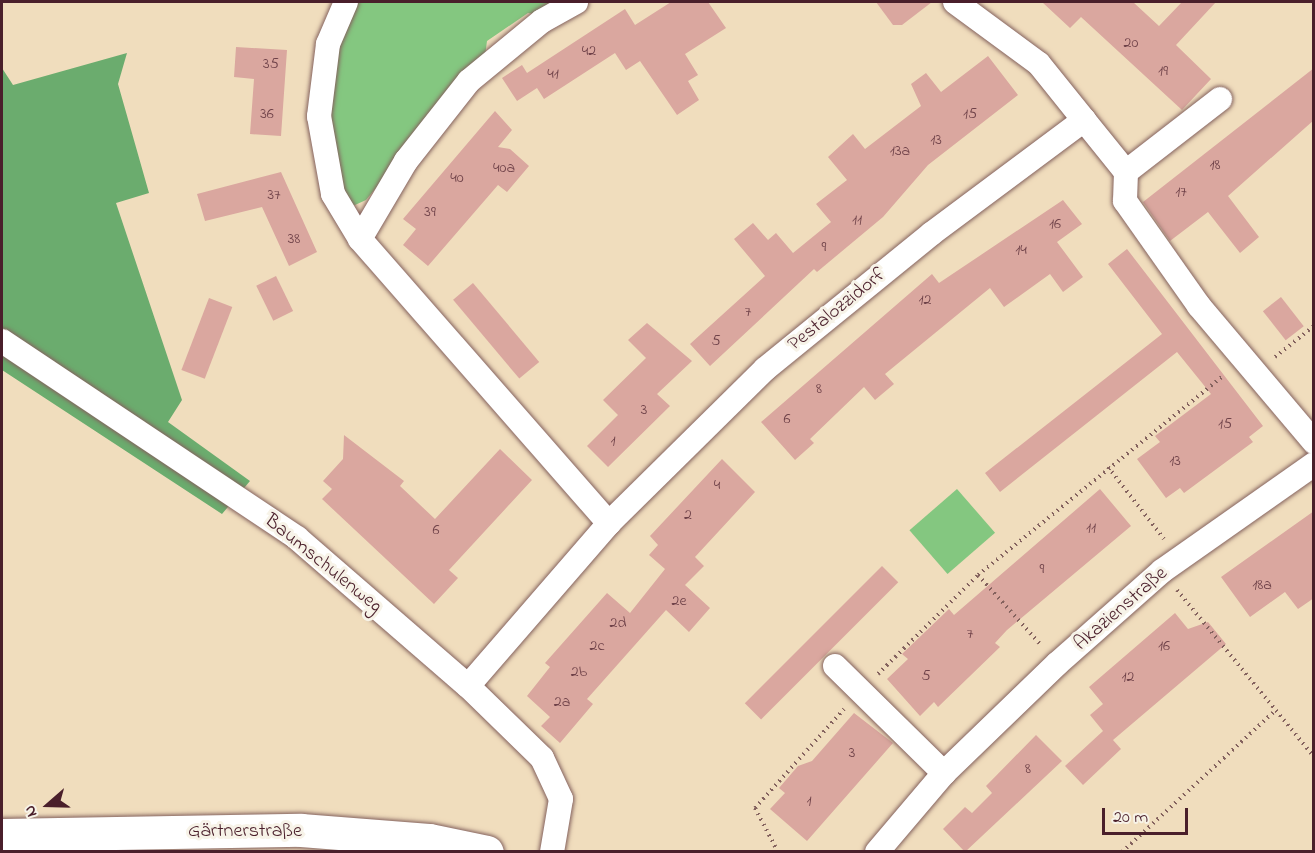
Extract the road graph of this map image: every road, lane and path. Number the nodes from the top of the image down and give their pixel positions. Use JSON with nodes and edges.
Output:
{"nodes":[{"id":1,"x":346,"y":2,"type":"edge"},
{"id":2,"x":576,"y":2,"type":"edge"},
{"id":3,"x":955,"y":2,"type":"edge"},
{"id":4,"x":1220,"y":99,"type":"dead end"},
{"id":5,"x":1084,"y":120,"type":"junction"},
{"id":6,"x":1126,"y":172,"type":"junction"},
{"id":7,"x":360,"y":239,"type":"junction"},
{"id":8,"x":1314,"y":326,"type":"edge"},
{"id":9,"x":2,"y":342,"type":"edge"},
{"id":10,"x":1252,"y":364,"type":"junction"},
{"id":11,"x":1314,"y":442,"type":"edge"},
{"id":12,"x":1314,"y":464,"type":"edge"},
{"id":13,"x":1108,"y":467,"type":"junction"},
{"id":14,"x":609,"y":523,"type":"junction"},
{"id":15,"x":1179,"y":559,"type":"junction"},
{"id":16,"x":978,"y":575,"type":"junction"},
{"id":17,"x":1177,"y":590,"type":"dead end"},
{"id":18,"x":1058,"y":663,"type":"junction"},
{"id":19,"x":835,"y":666,"type":"dead end"},
{"id":20,"x":468,"y":686,"type":"junction"},
{"id":21,"x":858,"y":693,"type":"junction"},
{"id":22,"x":1276,"y":710,"type":"junction"},
{"id":23,"x":1314,"y":757,"type":"edge"},
{"id":24,"x":944,"y":773,"type":"junction"},
{"id":25,"x":2,"y":836,"type":"edge"},
{"id":26,"x":487,"y":852,"type":"edge"},
{"id":27,"x":552,"y":852,"type":"edge"},
{"id":28,"x":777,"y":852,"type":"edge"},
{"id":29,"x":877,"y":852,"type":"edge"},
{"id":30,"x":1122,"y":852,"type":"edge"}],
"edges":[{"from":1,"to":7,"type":"street"},
{"from":2,"to":7,"type":"street"},
{"from":3,"to":5,"type":"street"},
{"from":4,"to":6,"type":"street"},
{"from":5,"to":6,"type":"street"},
{"from":5,"to":14,"type":"street","name":"Pestalozzidorf"},
{"from":6,"to":10,"type":"street"},
{"from":7,"to":14,"type":"street"},
{"from":8,"to":10,"type":"path"},
{"from":9,"to":20,"type":"street","name":"Baumschulenweg"},
{"from":10,"to":11,"type":"street"},
{"from":10,"to":13,"type":"path"},
{"from":12,"to":15,"type":"street","name":"Akazienstraße"},
{"from":13,"to":15,"type":"path"},
{"from":13,"to":16,"type":"path"},
{"from":14,"to":20,"type":"street","name":"Pestalozzidorf"},
{"from":15,"to":18,"type":"street","name":"Akazienstraße"},
{"from":16,"to":18,"type":"path"},
{"from":16,"to":21,"type":"path"},
{"from":17,"to":22,"type":"path"},
{"from":18,"to":24,"type":"street","name":"Akazienstraße"},
{"from":19,"to":21,"type":"street"},
{"from":20,"to":27,"type":"street","name":"Baumschulenweg"},
{"from":21,"to":24,"type":"street"},
{"from":21,"to":28,"type":"path"},
{"from":22,"to":23,"type":"path"},
{"from":22,"to":30,"type":"path"},
{"from":24,"to":29,"type":"street","name":"Akazienstraße"},
{"from":25,"to":26,"type":"main road","name":"Gärtnerstraße"}]}
